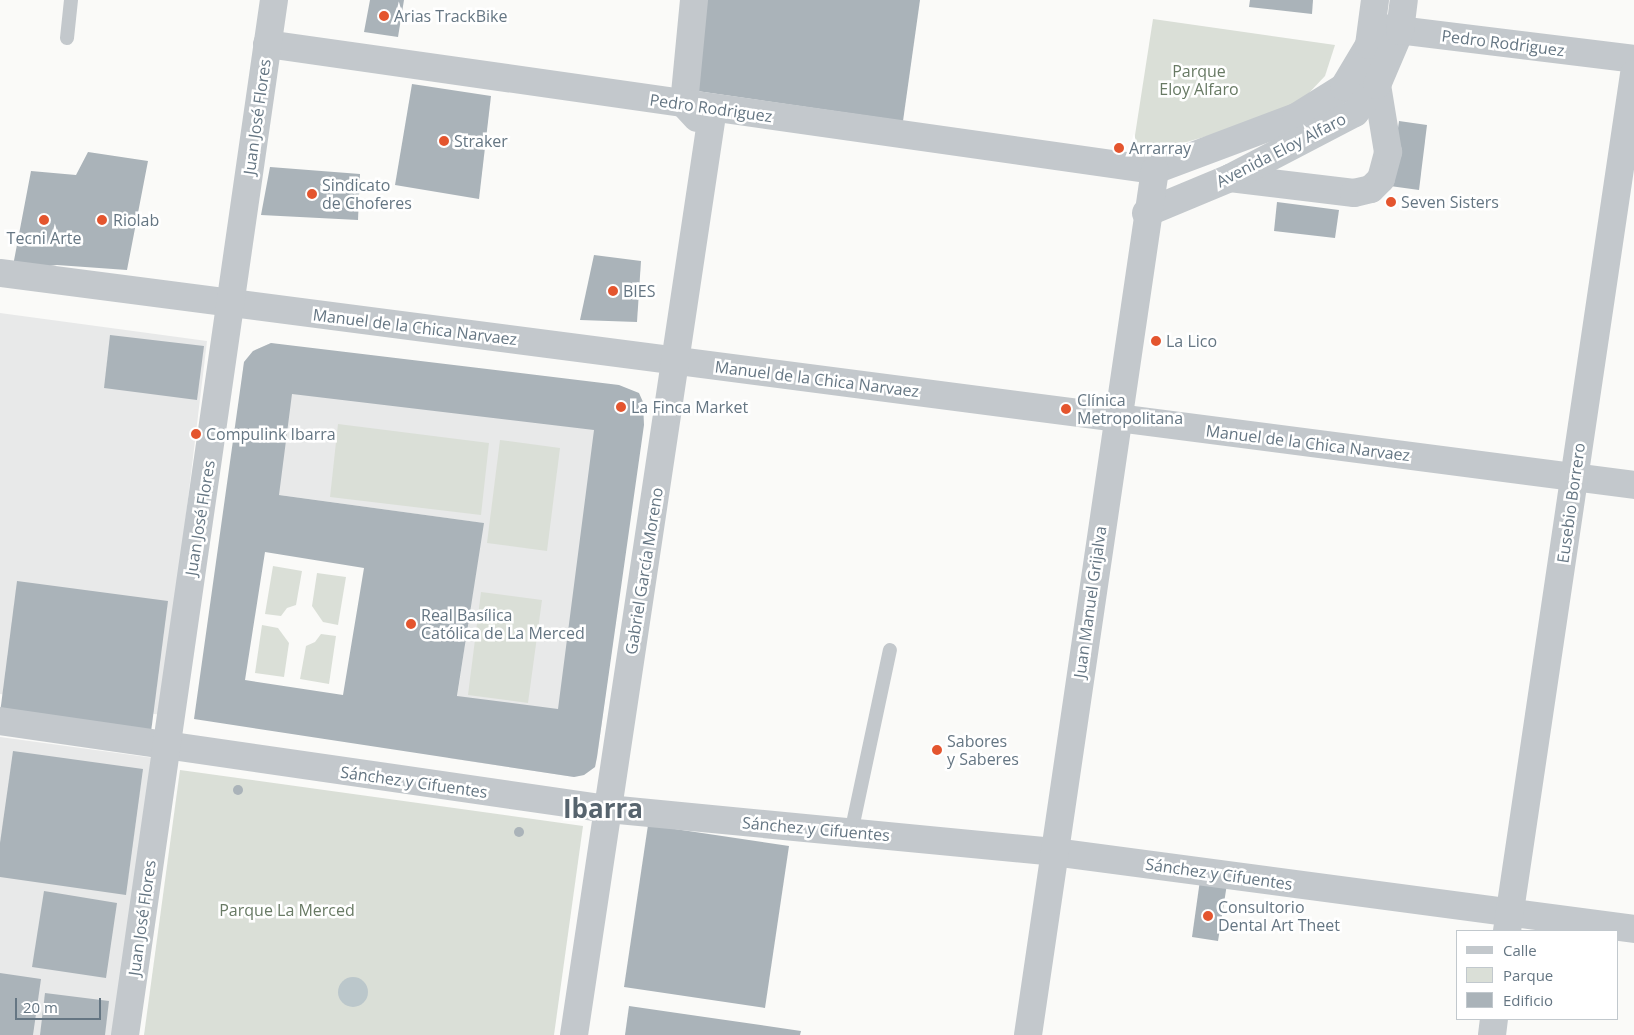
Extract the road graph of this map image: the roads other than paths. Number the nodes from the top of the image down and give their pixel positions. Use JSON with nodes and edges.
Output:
{"nodes":[{"id":1,"x":71,"y":0,"type":"edge"},
{"id":2,"x":274,"y":0,"type":"edge"},
{"id":3,"x":694,"y":0,"type":"edge"},
{"id":4,"x":1375,"y":0,"type":"edge"},
{"id":5,"x":1404,"y":0,"type":"edge"},
{"id":6,"x":1372,"y":27,"type":"junction"},
{"id":7,"x":1400,"y":31,"type":"junction"},
{"id":8,"x":67,"y":38,"type":"dead end"},
{"id":9,"x":267,"y":44,"type":"junction"},
{"id":10,"x":1634,"y":59,"type":"edge"},
{"id":11,"x":1634,"y":74,"type":"edge"},
{"id":12,"x":1377,"y":85,"type":"junction"},
{"id":13,"x":684,"y":104,"type":"junction"},
{"id":14,"x":711,"y":120,"type":"junction"},
{"id":15,"x":1155,"y":170,"type":"junction"},
{"id":16,"x":1230,"y":178,"type":"junction"},
{"id":17,"x":1146,"y":213,"type":"junction"},
{"id":18,"x":0,"y":273,"type":"edge"},
{"id":19,"x":231,"y":303,"type":"junction"},
{"id":20,"x":675,"y":361,"type":"junction"},
{"id":21,"x":1117,"y":418,"type":"junction"},
{"id":22,"x":1574,"y":478,"type":"junction"},
{"id":23,"x":1634,"y":485,"type":"edge"},
{"id":24,"x":890,"y":650,"type":"dead end"},
{"id":25,"x":0,"y":722,"type":"edge"},
{"id":26,"x":165,"y":746,"type":"junction"},
{"id":27,"x":608,"y":809,"type":"junction"},
{"id":28,"x":852,"y":832,"type":"junction"},
{"id":29,"x":1054,"y":852,"type":"junction"},
{"id":30,"x":1508,"y":922,"type":"edge"},
{"id":31,"x":1634,"y":929,"type":"edge"},
{"id":32,"x":1494,"y":1020,"type":"edge"},
{"id":33,"x":125,"y":1035,"type":"edge"},
{"id":34,"x":574,"y":1035,"type":"edge"},
{"id":35,"x":1028,"y":1035,"type":"edge"},
{"id":36,"x":1492,"y":1035,"type":"edge"}],
"edges":[{"from":1,"to":8,"type":"lane"},
{"from":2,"to":9,"type":"street","name":"Juan José Flores"},
{"from":3,"to":13,"type":"street"},
{"from":4,"to":6,"type":"street","name":"Avenida Eloy Alfaro"},
{"from":5,"to":7,"type":"street","name":"Avenida Eloy Alfaro"},
{"from":6,"to":7,"type":"street","name":"Pedro Rodriguez"},
{"from":6,"to":15,"type":"street","name":"Avenida Eloy Alfaro"},
{"from":7,"to":10,"type":"street","name":"Pedro Rodriguez"},
{"from":7,"to":12,"type":"street","name":"Avenida Eloy Alfaro"},
{"from":9,"to":13,"type":"street","name":"Pedro Rodriguez"},
{"from":9,"to":19,"type":"street","name":"Juan José Flores"},
{"from":11,"to":22,"type":"street","name":"Eusebio Borrero"},
{"from":12,"to":16,"type":"street","name":"Avenida Eloy Alfaro"},
{"from":12,"to":16,"type":"street"},
{"from":13,"to":14,"type":"street"},
{"from":14,"to":15,"type":"street","name":"Pedro Rodriguez"},
{"from":14,"to":20,"type":"street","name":"Gabriel García Moreno"},
{"from":15,"to":17,"type":"street","name":"Juan Manuel Grijalva"},
{"from":16,"to":17,"type":"street","name":"Avenida Eloy Alfaro"},
{"from":17,"to":21,"type":"street","name":"Juan Manuel Grijalva"},
{"from":18,"to":19,"type":"street","name":"Manuel de la Chica Narvaez"},
{"from":19,"to":20,"type":"street","name":"Manuel de la Chica Narvaez"},
{"from":19,"to":26,"type":"street","name":"Juan José Flores"},
{"from":20,"to":21,"type":"street","name":"Manuel de la Chica Narvaez"},
{"from":20,"to":27,"type":"street","name":"Gabriel García Moreno"},
{"from":21,"to":22,"type":"street","name":"Manuel de la Chica Narvaez"},
{"from":21,"to":29,"type":"street","name":"Juan Manuel Grijalva"},
{"from":22,"to":23,"type":"street","name":"Manuel de la Chica Narvaez"},
{"from":22,"to":30,"type":"street","name":"Eusebio Borrero"},
{"from":24,"to":28,"type":"lane"},
{"from":25,"to":26,"type":"street","name":"Sánchez y Cifuentes"},
{"from":26,"to":27,"type":"street","name":"Sánchez y Cifuentes"},
{"from":26,"to":33,"type":"street","name":"Juan José Flores"},
{"from":27,"to":28,"type":"street","name":"Sánchez y Cifuentes"},
{"from":27,"to":34,"type":"street","name":"Gabriel García Moreno"},
{"from":28,"to":29,"type":"street","name":"Sánchez y Cifuentes"},
{"from":29,"to":30,"type":"street","name":"Sánchez y Cifuentes"},
{"from":29,"to":35,"type":"street","name":"Juan Manuel Grijalva"},
{"from":30,"to":31,"type":"street","name":"Sánchez y Cifuentes"},
{"from":32,"to":36,"type":"street"}]}
